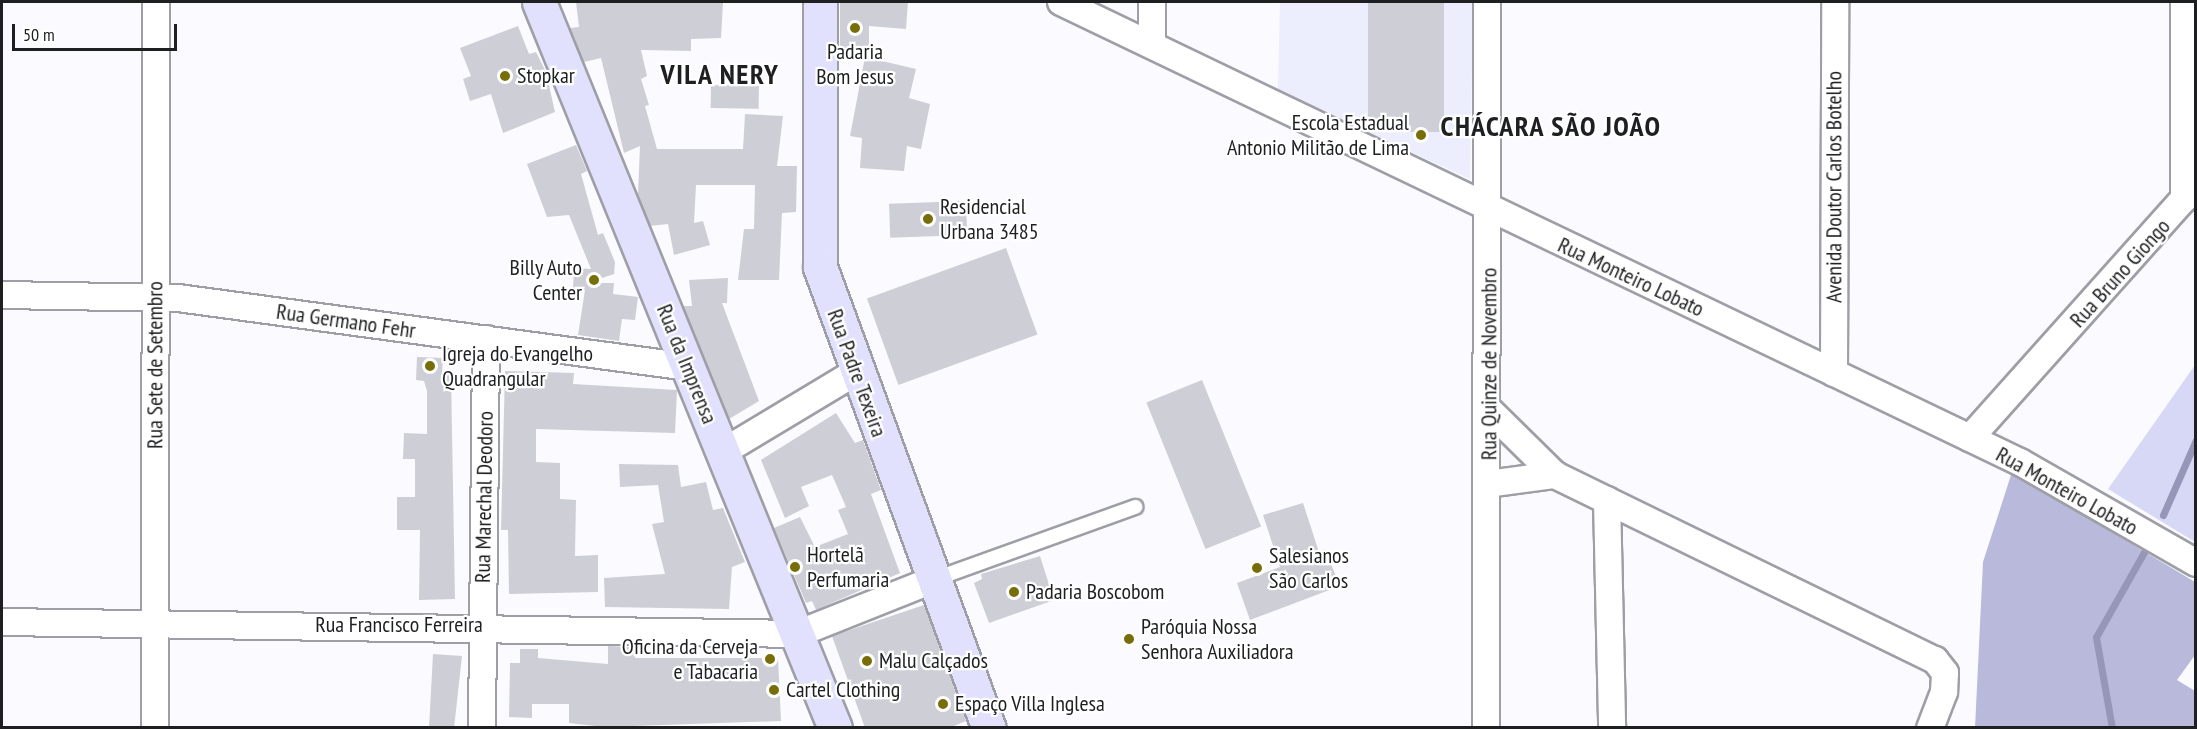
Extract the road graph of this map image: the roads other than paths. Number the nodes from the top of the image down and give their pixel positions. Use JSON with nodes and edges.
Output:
{"nodes":[{"id":1,"x":156,"y":2,"type":"edge"},
{"id":2,"x":539,"y":2,"type":"edge"},
{"id":3,"x":820,"y":2,"type":"edge"},
{"id":4,"x":1061,"y":2,"type":"edge"},
{"id":5,"x":1152,"y":2,"type":"edge"},
{"id":6,"x":1487,"y":2,"type":"edge"},
{"id":7,"x":1835,"y":2,"type":"edge"},
{"id":8,"x":2184,"y":2,"type":"edge"},
{"id":9,"x":1152,"y":43,"type":"junction"},
{"id":10,"x":1489,"y":211,"type":"junction"},
{"id":11,"x":2,"y":295,"type":"edge"},
{"id":12,"x":154,"y":296,"type":"junction"},
{"id":13,"x":486,"y":339,"type":"junction"},
{"id":14,"x":688,"y":368,"type":"junction"},
{"id":15,"x":856,"y":372,"type":"junction"},
{"id":16,"x":1834,"y":373,"type":"junction"},
{"id":17,"x":1488,"y":409,"type":"junction"},
{"id":18,"x":1970,"y":438,"type":"junction"},
{"id":19,"x":723,"y":452,"type":"junction"},
{"id":20,"x":1556,"y":475,"type":"junction"},
{"id":21,"x":1488,"y":484,"type":"junction"},
{"id":22,"x":1607,"y":500,"type":"junction"},
{"id":23,"x":1135,"y":507,"type":"dead end"},
{"id":24,"x":2196,"y":563,"type":"edge"},
{"id":25,"x":933,"y":580,"type":"junction"},
{"id":26,"x":2,"y":622,"type":"edge"},
{"id":27,"x":156,"y":623,"type":"junction"},
{"id":28,"x":482,"y":625,"type":"junction"},
{"id":29,"x":797,"y":634,"type":"junction"},
{"id":30,"x":155,"y":728,"type":"edge"},
{"id":31,"x":482,"y":728,"type":"edge"},
{"id":32,"x":835,"y":728,"type":"edge"},
{"id":33,"x":989,"y":728,"type":"edge"},
{"id":34,"x":1486,"y":728,"type":"edge"},
{"id":35,"x":1612,"y":728,"type":"edge"},
{"id":36,"x":1930,"y":728,"type":"edge"}],
"edges":[{"from":1,"to":12,"type":"street","name":"Rua Sete de Setembro"},
{"from":2,"to":14,"type":"main road","name":"Rua da Imprensa"},
{"from":3,"to":15,"type":"main road","name":"Rua Padre Texeira"},
{"from":4,"to":9,"type":"street","name":"Rua Monteiro Lobato"},
{"from":5,"to":9,"type":"street"},
{"from":6,"to":10,"type":"street","name":"Rua Quinze de Novembro"},
{"from":7,"to":16,"type":"street","name":"Avenida Doutor Carlos Botelho"},
{"from":8,"to":18,"type":"street","name":"Rua Bruno Giongo"},
{"from":9,"to":10,"type":"street","name":"Rua Monteiro Lobato"},
{"from":10,"to":16,"type":"street","name":"Rua Monteiro Lobato"},
{"from":10,"to":17,"type":"street","name":"Rua Quinze de Novembro"},
{"from":11,"to":12,"type":"street","name":"Rua Germano Fehr"},
{"from":12,"to":13,"type":"street","name":"Rua Germano Fehr"},
{"from":12,"to":27,"type":"street","name":"Rua Sete de Setembro"},
{"from":13,"to":14,"type":"street","name":"Rua Germano Fehr"},
{"from":13,"to":28,"type":"street","name":"Rua Marechal Deodoro"},
{"from":14,"to":19,"type":"main road","name":"Rua da Imprensa"},
{"from":15,"to":19,"type":"street"},
{"from":15,"to":25,"type":"main road","name":"Rua Padre Texeira"},
{"from":16,"to":18,"type":"street","name":"Rua Monteiro Lobato"},
{"from":17,"to":20,"type":"street"},
{"from":17,"to":21,"type":"street","name":"Rua Quinze de Novembro"},
{"from":18,"to":24,"type":"street","name":"Rua Monteiro Lobato"},
{"from":19,"to":29,"type":"main road","name":"Rua da Imprensa"},
{"from":20,"to":21,"type":"street"},
{"from":20,"to":22,"type":"street"},
{"from":21,"to":34,"type":"street","name":"Rua Quinze de Novembro"},
{"from":22,"to":35,"type":"street"},
{"from":22,"to":36,"type":"street"},
{"from":23,"to":25,"type":"lane"},
{"from":25,"to":29,"type":"street"},
{"from":25,"to":33,"type":"main road","name":"Rua Padre Texeira"},
{"from":26,"to":27,"type":"street","name":"Rua Francisco Ferreira"},
{"from":27,"to":28,"type":"street","name":"Rua Francisco Ferreira"},
{"from":27,"to":30,"type":"street","name":"Rua Sete de Setembro"},
{"from":28,"to":29,"type":"street","name":"Rua Francisco Ferreira"},
{"from":28,"to":31,"type":"street","name":"Rua Marechal Deodoro"},
{"from":29,"to":32,"type":"main road","name":"Rua da Imprensa"}]}
